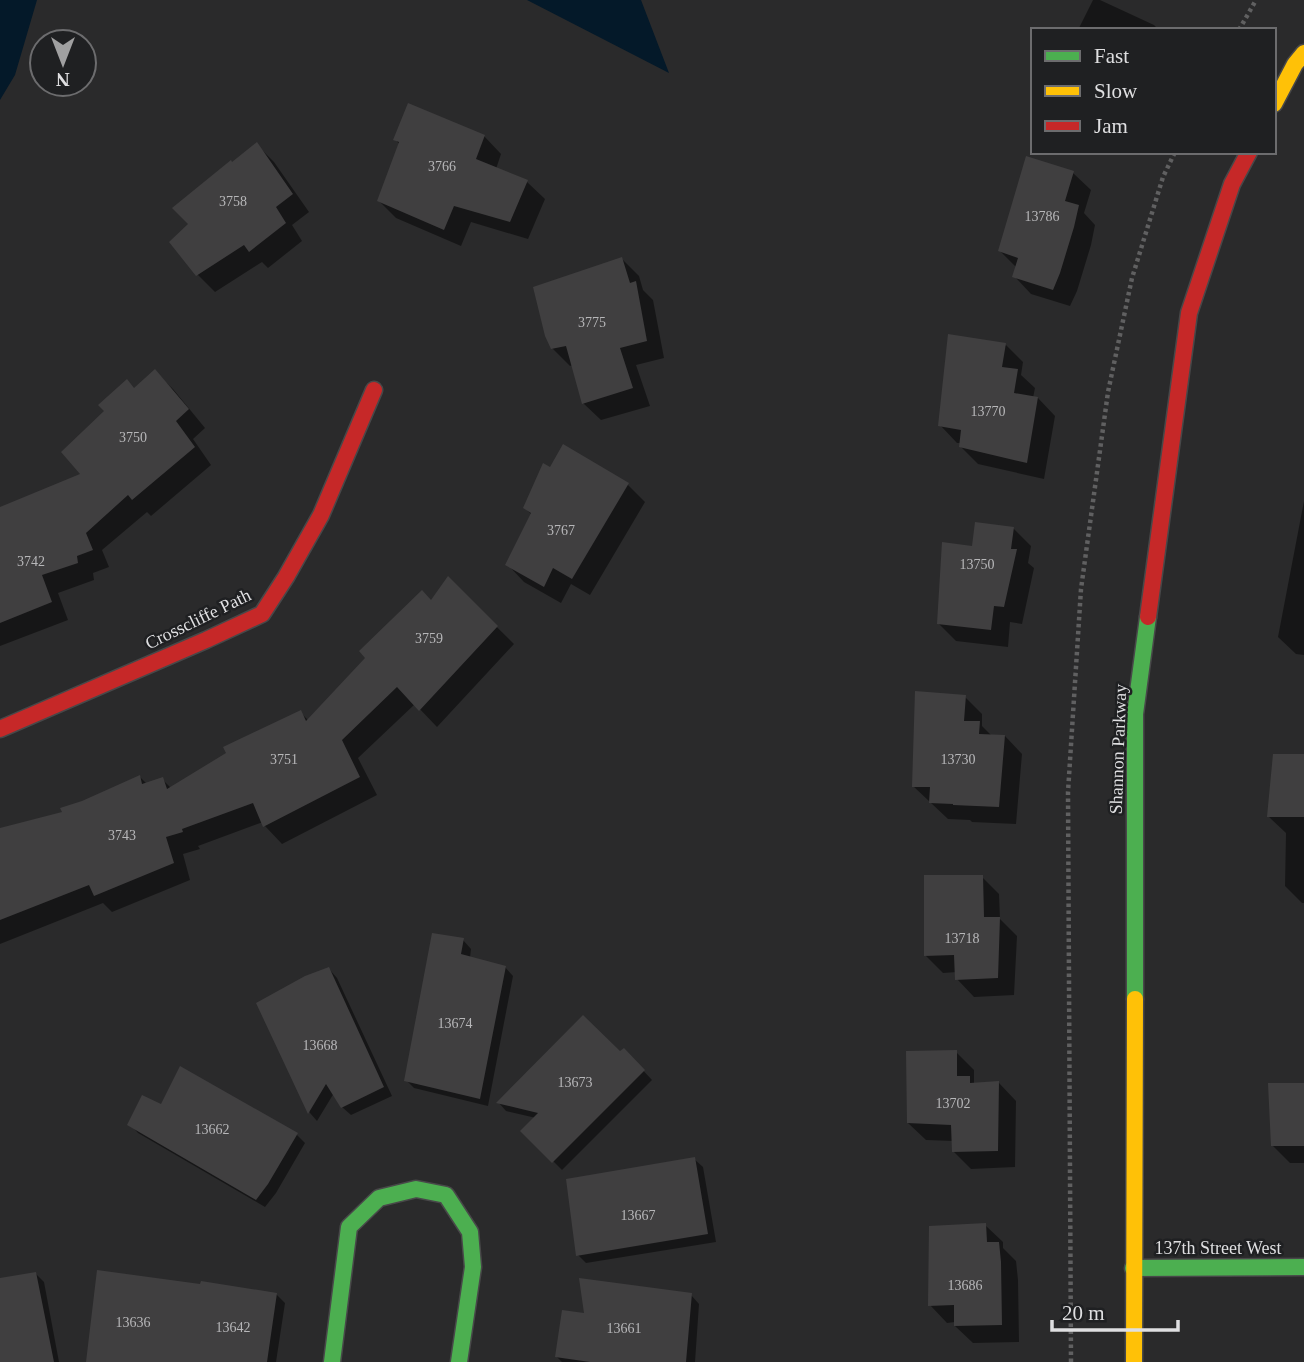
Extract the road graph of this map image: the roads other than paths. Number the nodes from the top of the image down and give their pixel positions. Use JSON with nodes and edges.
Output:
{"nodes":[{"id":1,"x":1304,"y":53,"type":"edge"},
{"id":2,"x":1276,"y":100,"type":"edge"},
{"id":3,"x":1248,"y":154,"type":"edge"},
{"id":4,"x":374,"y":390,"type":"dead end"},
{"id":5,"x":0,"y":729,"type":"edge"},
{"id":6,"x":1304,"y":1267,"type":"edge"},
{"id":7,"x":1133,"y":1268,"type":"junction"},
{"id":8,"x":332,"y":1362,"type":"edge"},
{"id":9,"x":459,"y":1362,"type":"edge"},
{"id":10,"x":1134,"y":1362,"type":"edge"}],
"edges":[{"from":1,"to":2,"type":"street"},
{"from":3,"to":7,"type":"street","name":"Shannon Parkway"},
{"from":4,"to":5,"type":"street","name":"Crosscliffe Path"},
{"from":6,"to":7,"type":"street","name":"137th Street West"},
{"from":7,"to":10,"type":"street","name":"Shannon Parkway"},
{"from":8,"to":9,"type":"street"}]}
